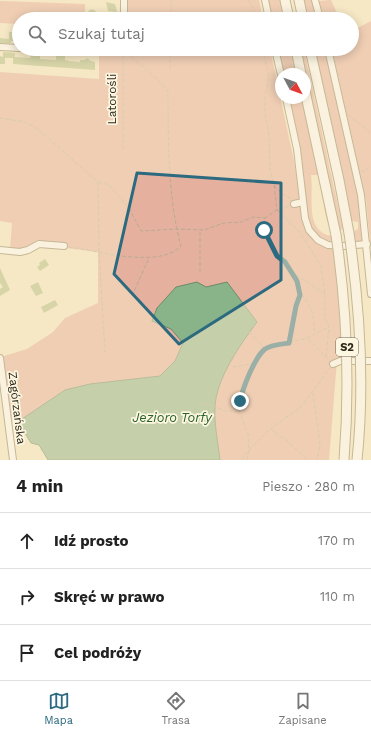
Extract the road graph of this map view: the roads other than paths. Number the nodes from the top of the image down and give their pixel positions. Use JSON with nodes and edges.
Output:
{"nodes":[{"id":1,"x":124,"y":0,"type":"edge"},
{"id":2,"x":265,"y":0,"type":"edge"},
{"id":3,"x":285,"y":0,"type":"edge"},
{"id":4,"x":299,"y":0,"type":"edge"},
{"id":5,"x":315,"y":0,"type":"edge"},
{"id":6,"x":124,"y":12,"type":"edge"},
{"id":7,"x":268,"y":12,"type":"edge"},
{"id":8,"x":288,"y":12,"type":"edge"},
{"id":9,"x":302,"y":12,"type":"edge"},
{"id":10,"x":318,"y":12,"type":"edge"},
{"id":11,"x":0,"y":47,"type":"edge"},
{"id":12,"x":12,"y":48,"type":"edge"},
{"id":13,"x":277,"y":56,"type":"edge"},
{"id":14,"x":297,"y":56,"type":"edge"},
{"id":15,"x":312,"y":56,"type":"edge"},
{"id":16,"x":330,"y":56,"type":"edge"},
{"id":17,"x":279,"y":68,"type":"edge"},
{"id":18,"x":300,"y":68,"type":"edge"},
{"id":19,"x":287,"y":104,"type":"edge"},
{"id":20,"x":308,"y":104,"type":"edge"},
{"id":21,"x":304,"y":202,"type":"junction"},
{"id":22,"x":294,"y":204,"type":"road end"},
{"id":23,"x":367,"y":244,"type":"junction"},
{"id":24,"x":64,"y":246,"type":"road end"},
{"id":25,"x":0,"y":250,"type":"edge"},
{"id":26,"x":371,"y":294,"type":"edge"},
{"id":27,"x":0,"y":358,"type":"edge"},
{"id":28,"x":371,"y":361,"type":"edge"},
{"id":29,"x":333,"y":364,"type":"road end"},
{"id":30,"x":13,"y":460,"type":"edge"},
{"id":31,"x":344,"y":460,"type":"edge"},
{"id":32,"x":357,"y":460,"type":"edge"}],
"edges":[{"from":1,"to":6,"type":"street"},
{"from":2,"to":7,"type":"street"},
{"from":3,"to":8,"type":"highway"},
{"from":4,"to":9,"type":"highway"},
{"from":5,"to":10,"type":"street"},
{"from":11,"to":12,"type":"street"},
{"from":13,"to":17,"type":"street"},
{"from":14,"to":18,"type":"highway"},
{"from":15,"to":32,"type":"highway","number":"S2","bridge":true},
{"from":16,"to":23,"type":"street"},
{"from":19,"to":21,"type":"street"},
{"from":20,"to":31,"type":"highway","number":"S2","bridge":true},
{"from":21,"to":22,"type":"street"},
{"from":21,"to":23,"type":"street"},
{"from":23,"to":26,"type":"street"},
{"from":24,"to":25,"type":"street"},
{"from":27,"to":30,"type":"street","name":"Zagórzańska"},
{"from":28,"to":29,"type":"street"}]}
